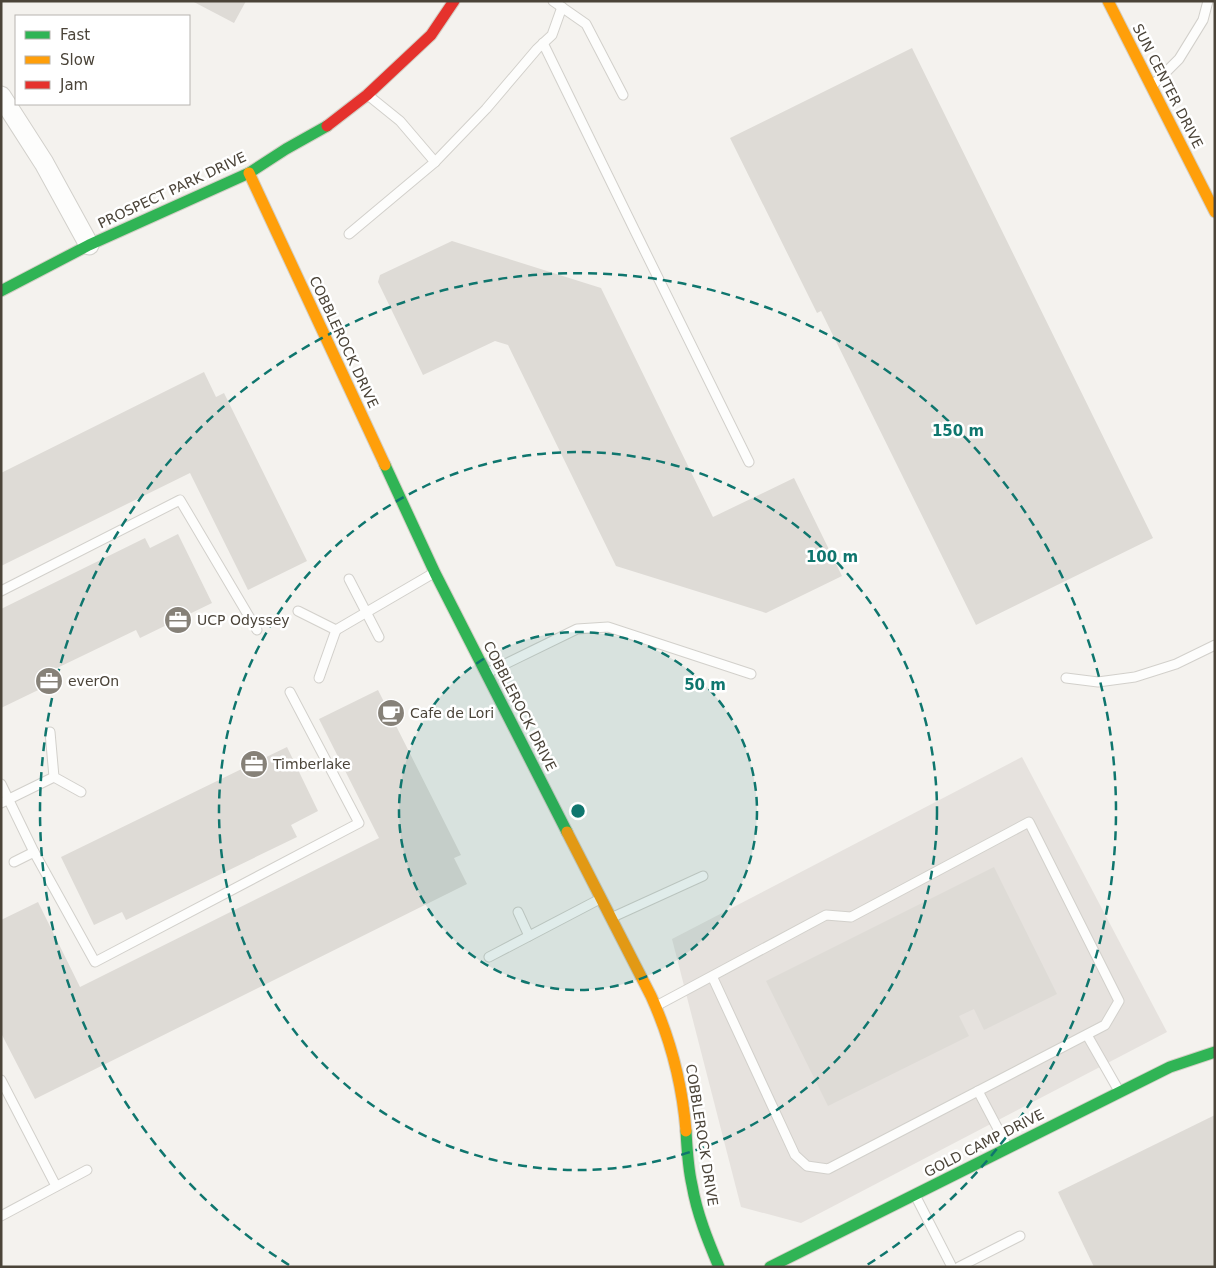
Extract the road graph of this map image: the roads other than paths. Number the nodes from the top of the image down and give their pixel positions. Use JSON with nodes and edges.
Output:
{"nodes":[{"id":1,"x":454,"y":1,"type":"edge"},
{"id":2,"x":553,"y":1,"type":"edge"},
{"id":3,"x":1108,"y":1,"type":"edge"},
{"id":4,"x":1208,"y":1,"type":"edge"},
{"id":5,"x":562,"y":7,"type":"junction"},
{"id":6,"x":543,"y":43,"type":"junction"},
{"id":7,"x":1151,"y":87,"type":"junction"},
{"id":8,"x":623,"y":94,"type":"dead end"},
{"id":9,"x":367,"y":95,"type":"junction"},
{"id":10,"x":1,"y":96,"type":"edge"},
{"id":11,"x":434,"y":162,"type":"junction"},
{"id":12,"x":249,"y":173,"type":"junction"},
{"id":13,"x":1215,"y":212,"type":"edge"},
{"id":14,"x":349,"y":234,"type":"dead end"},
{"id":15,"x":90,"y":245,"type":"junction"},
{"id":16,"x":1,"y":291,"type":"edge"},
{"id":17,"x":749,"y":462,"type":"dead end"},
{"id":18,"x":435,"y":573,"type":"junction"},
{"id":19,"x":349,"y":579,"type":"dead end"},
{"id":20,"x":1,"y":591,"type":"edge"},
{"id":21,"x":298,"y":610,"type":"dead end"},
{"id":22,"x":366,"y":612,"type":"junction"},
{"id":23,"x":257,"y":630,"type":"dead end"},
{"id":24,"x":336,"y":630,"type":"junction"},
{"id":25,"x":379,"y":637,"type":"dead end"},
{"id":26,"x":1215,"y":645,"type":"edge"},
{"id":27,"x":486,"y":673,"type":"junction"},
{"id":28,"x":751,"y":674,"type":"dead end"},
{"id":29,"x":319,"y":678,"type":"dead end"},
{"id":30,"x":1066,"y":678,"type":"dead end"},
{"id":31,"x":290,"y":692,"type":"dead end"},
{"id":32,"x":50,"y":732,"type":"dead end"},
{"id":33,"x":54,"y":778,"type":"junction"},
{"id":34,"x":1,"y":784,"type":"edge"},
{"id":35,"x":81,"y":792,"type":"dead end"},
{"id":36,"x":5,"y":801,"type":"edge"},
{"id":37,"x":34,"y":852,"type":"junction"},
{"id":38,"x":14,"y":862,"type":"dead end"},
{"id":39,"x":703,"y":876,"type":"dead end"},
{"id":40,"x":601,"y":898,"type":"junction"},
{"id":41,"x":518,"y":912,"type":"dead end"},
{"id":42,"x":611,"y":918,"type":"junction"},
{"id":43,"x":529,"y":936,"type":"junction"},
{"id":44,"x":489,"y":957,"type":"dead end"},
{"id":45,"x":712,"y":976,"type":"junction"},
{"id":46,"x":656,"y":1006,"type":"junction"},
{"id":47,"x":1086,"y":1035,"type":"junction"},
{"id":48,"x":1215,"y":1052,"type":"edge"},
{"id":49,"x":1,"y":1080,"type":"edge"},
{"id":50,"x":978,"y":1091,"type":"junction"},
{"id":51,"x":1120,"y":1092,"type":"junction"},
{"id":52,"x":1008,"y":1148,"type":"junction"},
{"id":53,"x":87,"y":1170,"type":"dead end"},
{"id":54,"x":56,"y":1186,"type":"junction"},
{"id":55,"x":915,"y":1194,"type":"junction"},
{"id":56,"x":1,"y":1216,"type":"edge"},
{"id":57,"x":1020,"y":1236,"type":"dead end"},
{"id":58,"x":719,"y":1267,"type":"edge"},
{"id":59,"x":770,"y":1267,"type":"edge"},
{"id":60,"x":952,"y":1267,"type":"edge"},
{"id":61,"x":959,"y":1267,"type":"edge"}],
"edges":[{"from":1,"to":9,"type":"street","name":"PROSPECT PARK DRIVE"},
{"from":2,"to":5,"type":"lane"},
{"from":3,"to":7,"type":"street","name":"SUN CENTER DRIVE"},
{"from":4,"to":7,"type":"lane"},
{"from":5,"to":6,"type":"lane"},
{"from":5,"to":8,"type":"lane"},
{"from":6,"to":11,"type":"lane"},
{"from":6,"to":17,"type":"lane"},
{"from":7,"to":13,"type":"street","name":"SUN CENTER DRIVE"},
{"from":9,"to":11,"type":"lane"},
{"from":9,"to":12,"type":"street","name":"PROSPECT PARK DRIVE"},
{"from":10,"to":15,"type":"street"},
{"from":11,"to":14,"type":"lane"},
{"from":12,"to":15,"type":"street","name":"PROSPECT PARK DRIVE"},
{"from":12,"to":18,"type":"street","name":"COBBLEROCK DRIVE"},
{"from":15,"to":16,"type":"street","name":"PROSPECT PARK DRIVE"},
{"from":18,"to":22,"type":"lane"},
{"from":18,"to":27,"type":"street","name":"COBBLEROCK DRIVE"},
{"from":19,"to":22,"type":"lane"},
{"from":20,"to":23,"type":"lane"},
{"from":21,"to":24,"type":"lane"},
{"from":22,"to":24,"type":"lane"},
{"from":22,"to":25,"type":"lane"},
{"from":24,"to":29,"type":"lane"},
{"from":26,"to":30,"type":"lane"},
{"from":27,"to":28,"type":"lane"},
{"from":27,"to":40,"type":"street","name":"COBBLEROCK DRIVE"},
{"from":31,"to":37,"type":"lane"},
{"from":32,"to":33,"type":"lane"},
{"from":33,"to":35,"type":"lane"},
{"from":33,"to":36,"type":"lane"},
{"from":34,"to":36,"type":"lane"},
{"from":36,"to":37,"type":"lane"},
{"from":37,"to":38,"type":"lane"},
{"from":39,"to":42,"type":"lane"},
{"from":40,"to":42,"type":"street","name":"COBBLEROCK DRIVE"},
{"from":40,"to":43,"type":"lane"},
{"from":41,"to":43,"type":"lane"},
{"from":42,"to":46,"type":"street","name":"COBBLEROCK DRIVE"},
{"from":43,"to":44,"type":"lane"},
{"from":45,"to":46,"type":"lane"},
{"from":45,"to":47,"type":"lane"},
{"from":45,"to":50,"type":"lane"},
{"from":46,"to":58,"type":"street","name":"COBBLEROCK DRIVE"},
{"from":47,"to":50,"type":"lane"},
{"from":47,"to":51,"type":"lane"},
{"from":48,"to":51,"type":"street","name":"GOLD CAMP DRIVE"},
{"from":49,"to":54,"type":"lane"},
{"from":50,"to":52,"type":"lane"},
{"from":51,"to":52,"type":"street","name":"GOLD CAMP DRIVE"},
{"from":52,"to":55,"type":"street","name":"GOLD CAMP DRIVE"},
{"from":53,"to":54,"type":"lane"},
{"from":54,"to":56,"type":"lane"},
{"from":55,"to":59,"type":"street","name":"GOLD CAMP DRIVE"},
{"from":55,"to":60,"type":"lane"},
{"from":57,"to":61,"type":"lane"}]}
